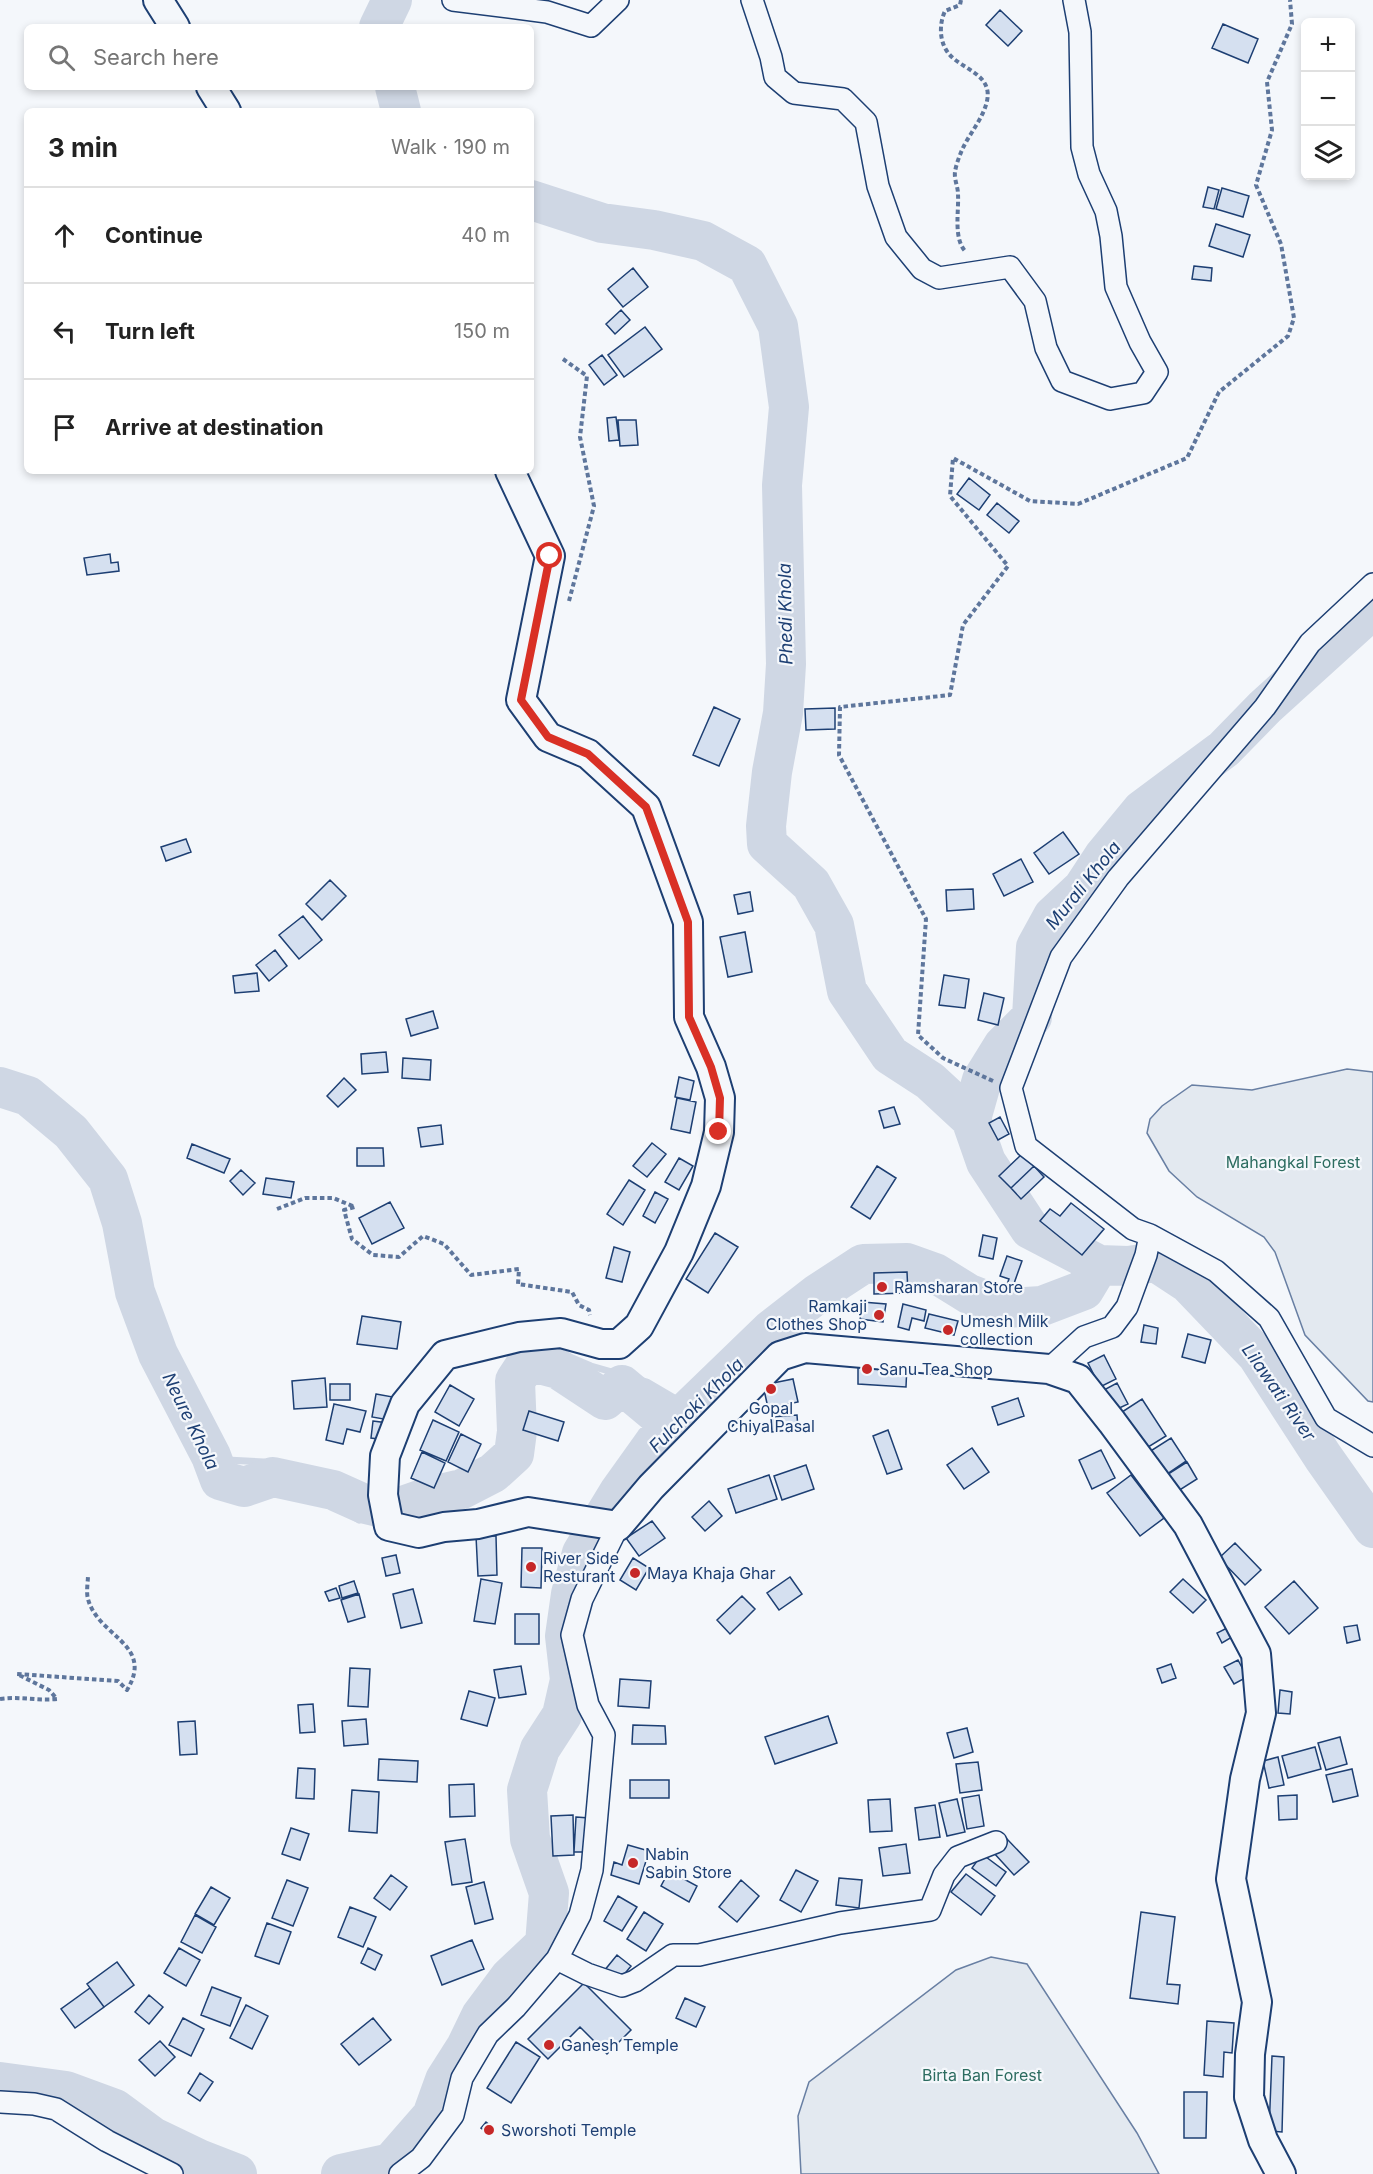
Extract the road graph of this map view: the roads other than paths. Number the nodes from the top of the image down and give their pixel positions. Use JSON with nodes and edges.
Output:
{"nodes":[{"id":1,"x":158,"y":0,"type":"edge"},
{"id":2,"x":453,"y":0,"type":"edge"},
{"id":3,"x":618,"y":0,"type":"edge"},
{"id":4,"x":752,"y":0,"type":"edge"},
{"id":5,"x":1074,"y":0,"type":"edge"},
{"id":6,"x":173,"y":24,"type":"edge"},
{"id":7,"x":214,"y":90,"type":"edge"},
{"id":8,"x":224,"y":108,"type":"edge"},
{"id":9,"x":511,"y":474,"type":"edge"},
{"id":10,"x":1373,"y":584,"type":"edge"},
{"id":11,"x":1148,"y":1245,"type":"junction"},
{"id":12,"x":1048,"y":1369,"type":"junction"},
{"id":13,"x":1373,"y":1446,"type":"edge"},
{"id":14,"x":618,"y":1526,"type":"junction"},
{"id":15,"x":996,"y":1842,"type":"dead end"},
{"id":16,"x":557,"y":1959,"type":"junction"},
{"id":17,"x":0,"y":2102,"type":"edge"},
{"id":18,"x":172,"y":2174,"type":"edge"},
{"id":19,"x":400,"y":2174,"type":"edge"},
{"id":20,"x":1281,"y":2174,"type":"edge"}],
"edges":[{"from":1,"to":6,"type":"main road"},
{"from":2,"to":3,"type":"street"},
{"from":4,"to":5,"type":"street"},
{"from":7,"to":8,"type":"main road"},
{"from":9,"to":14,"type":"main road"},
{"from":10,"to":11,"type":"street"},
{"from":11,"to":12,"type":"street"},
{"from":11,"to":13,"type":"street"},
{"from":12,"to":14,"type":"main road"},
{"from":12,"to":20,"type":"main road"},
{"from":14,"to":16,"type":"street"},
{"from":15,"to":16,"type":"street"},
{"from":16,"to":19,"type":"street"},
{"from":17,"to":18,"type":"street"}]}
